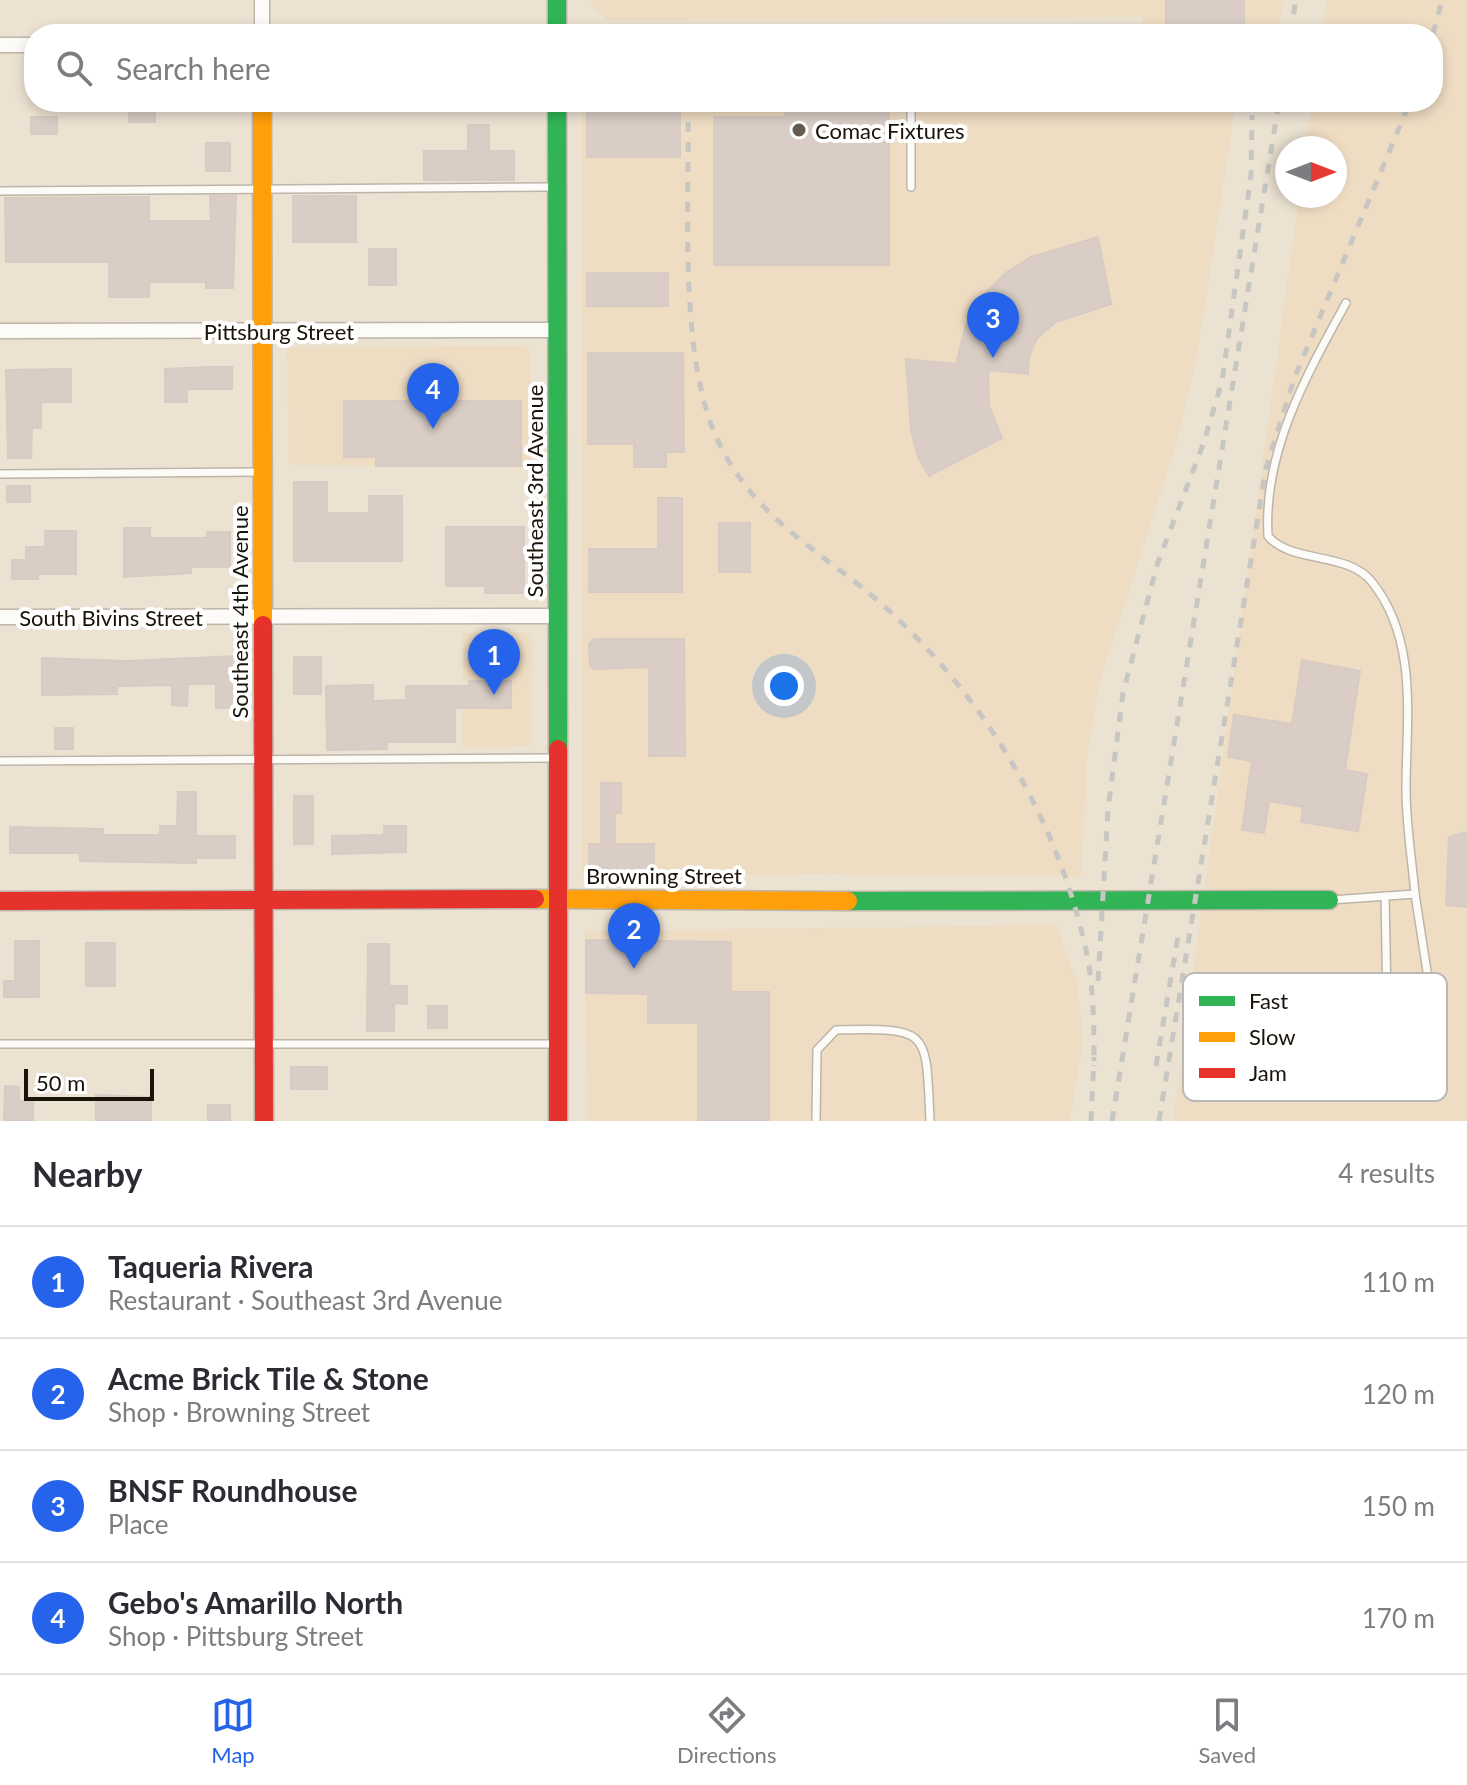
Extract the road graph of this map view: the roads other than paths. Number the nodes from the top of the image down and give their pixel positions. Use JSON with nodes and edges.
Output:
{"nodes":[{"id":1,"x":262,"y":0,"type":"edge"},
{"id":2,"x":557,"y":0,"type":"edge"},
{"id":3,"x":262,"y":24,"type":"edge"},
{"id":4,"x":557,"y":24,"type":"edge"},
{"id":5,"x":0,"y":45,"type":"edge"},
{"id":6,"x":24,"y":45,"type":"edge"},
{"id":7,"x":262,"y":112,"type":"edge"},
{"id":8,"x":557,"y":112,"type":"edge"},
{"id":9,"x":911,"y":112,"type":"edge"},
{"id":10,"x":557,"y":187,"type":"junction"},
{"id":11,"x":911,"y":187,"type":"dead end"},
{"id":12,"x":262,"y":188,"type":"junction"},
{"id":13,"x":0,"y":191,"type":"edge"},
{"id":14,"x":1346,"y":303,"type":"dead end"},
{"id":15,"x":558,"y":330,"type":"junction"},
{"id":16,"x":0,"y":331,"type":"edge"},
{"id":17,"x":262,"y":331,"type":"junction"},
{"id":18,"x":263,"y":472,"type":"junction"},
{"id":19,"x":0,"y":474,"type":"edge"},
{"id":20,"x":264,"y":616,"type":"junction"},
{"id":21,"x":557,"y":616,"type":"junction"},
{"id":22,"x":0,"y":617,"type":"edge"},
{"id":23,"x":558,"y":758,"type":"junction"},
{"id":24,"x":0,"y":761,"type":"edge"},
{"id":25,"x":264,"y":761,"type":"junction"},
{"id":26,"x":1415,"y":894,"type":"junction"},
{"id":27,"x":1385,"y":896,"type":"junction"},
{"id":28,"x":557,"y":899,"type":"junction"},
{"id":29,"x":1329,"y":900,"type":"joint"},
{"id":30,"x":0,"y":901,"type":"edge"},
{"id":31,"x":264,"y":901,"type":"junction"},
{"id":32,"x":1386,"y":973,"type":"edge"},
{"id":33,"x":1427,"y":973,"type":"edge"},
{"id":34,"x":264,"y":1043,"type":"junction"},
{"id":35,"x":0,"y":1044,"type":"edge"},
{"id":36,"x":558,"y":1044,"type":"junction"},
{"id":37,"x":264,"y":1121,"type":"edge"},
{"id":38,"x":558,"y":1121,"type":"edge"},
{"id":39,"x":816,"y":1121,"type":"edge"},
{"id":40,"x":930,"y":1121,"type":"edge"}],
"edges":[{"from":1,"to":3,"type":"street"},
{"from":2,"to":4,"type":"street"},
{"from":5,"to":6,"type":"street"},
{"from":7,"to":12,"type":"street","name":"Southeast 4th Avenue"},
{"from":8,"to":10,"type":"street","name":"Southeast 3rd Avenue"},
{"from":9,"to":11,"type":"lane"},
{"from":10,"to":12,"type":"lane"},
{"from":10,"to":15,"type":"street","name":"Southeast 3rd Avenue"},
{"from":12,"to":13,"type":"lane"},
{"from":12,"to":17,"type":"street","name":"Southeast 4th Avenue"},
{"from":14,"to":26,"type":"lane"},
{"from":15,"to":17,"type":"street","name":"Pittsburg Street"},
{"from":15,"to":21,"type":"street","name":"Southeast 3rd Avenue"},
{"from":16,"to":17,"type":"street","name":"Pittsburg Street"},
{"from":17,"to":18,"type":"street","name":"Southeast 4th Avenue"},
{"from":18,"to":19,"type":"lane"},
{"from":18,"to":20,"type":"street","name":"Southeast 4th Avenue"},
{"from":20,"to":21,"type":"street","name":"South Bivins Street"},
{"from":20,"to":22,"type":"street","name":"South Bivins Street"},
{"from":20,"to":25,"type":"street","name":"Southeast 4th Avenue"},
{"from":21,"to":23,"type":"street","name":"Southeast 3rd Avenue"},
{"from":23,"to":25,"type":"lane"},
{"from":23,"to":28,"type":"street","name":"Southeast 3rd Avenue"},
{"from":24,"to":25,"type":"lane"},
{"from":25,"to":31,"type":"street","name":"Southeast 4th Avenue"},
{"from":26,"to":27,"type":"lane"},
{"from":26,"to":33,"type":"lane"},
{"from":27,"to":29,"type":"lane"},
{"from":27,"to":32,"type":"lane"},
{"from":28,"to":29,"type":"street","name":"Browning Street"},
{"from":28,"to":31,"type":"street","name":"Browning Street"},
{"from":28,"to":36,"type":"street","name":"Southeast 3rd Avenue"},
{"from":30,"to":31,"type":"street","name":"Browning Street"},
{"from":31,"to":34,"type":"street","name":"Southeast 4th Avenue"},
{"from":34,"to":35,"type":"lane"},
{"from":34,"to":36,"type":"lane"},
{"from":34,"to":37,"type":"street","name":"Southeast 4th Avenue"},
{"from":36,"to":38,"type":"street","name":"Southeast 3rd Avenue"},
{"from":39,"to":40,"type":"lane"}]}
